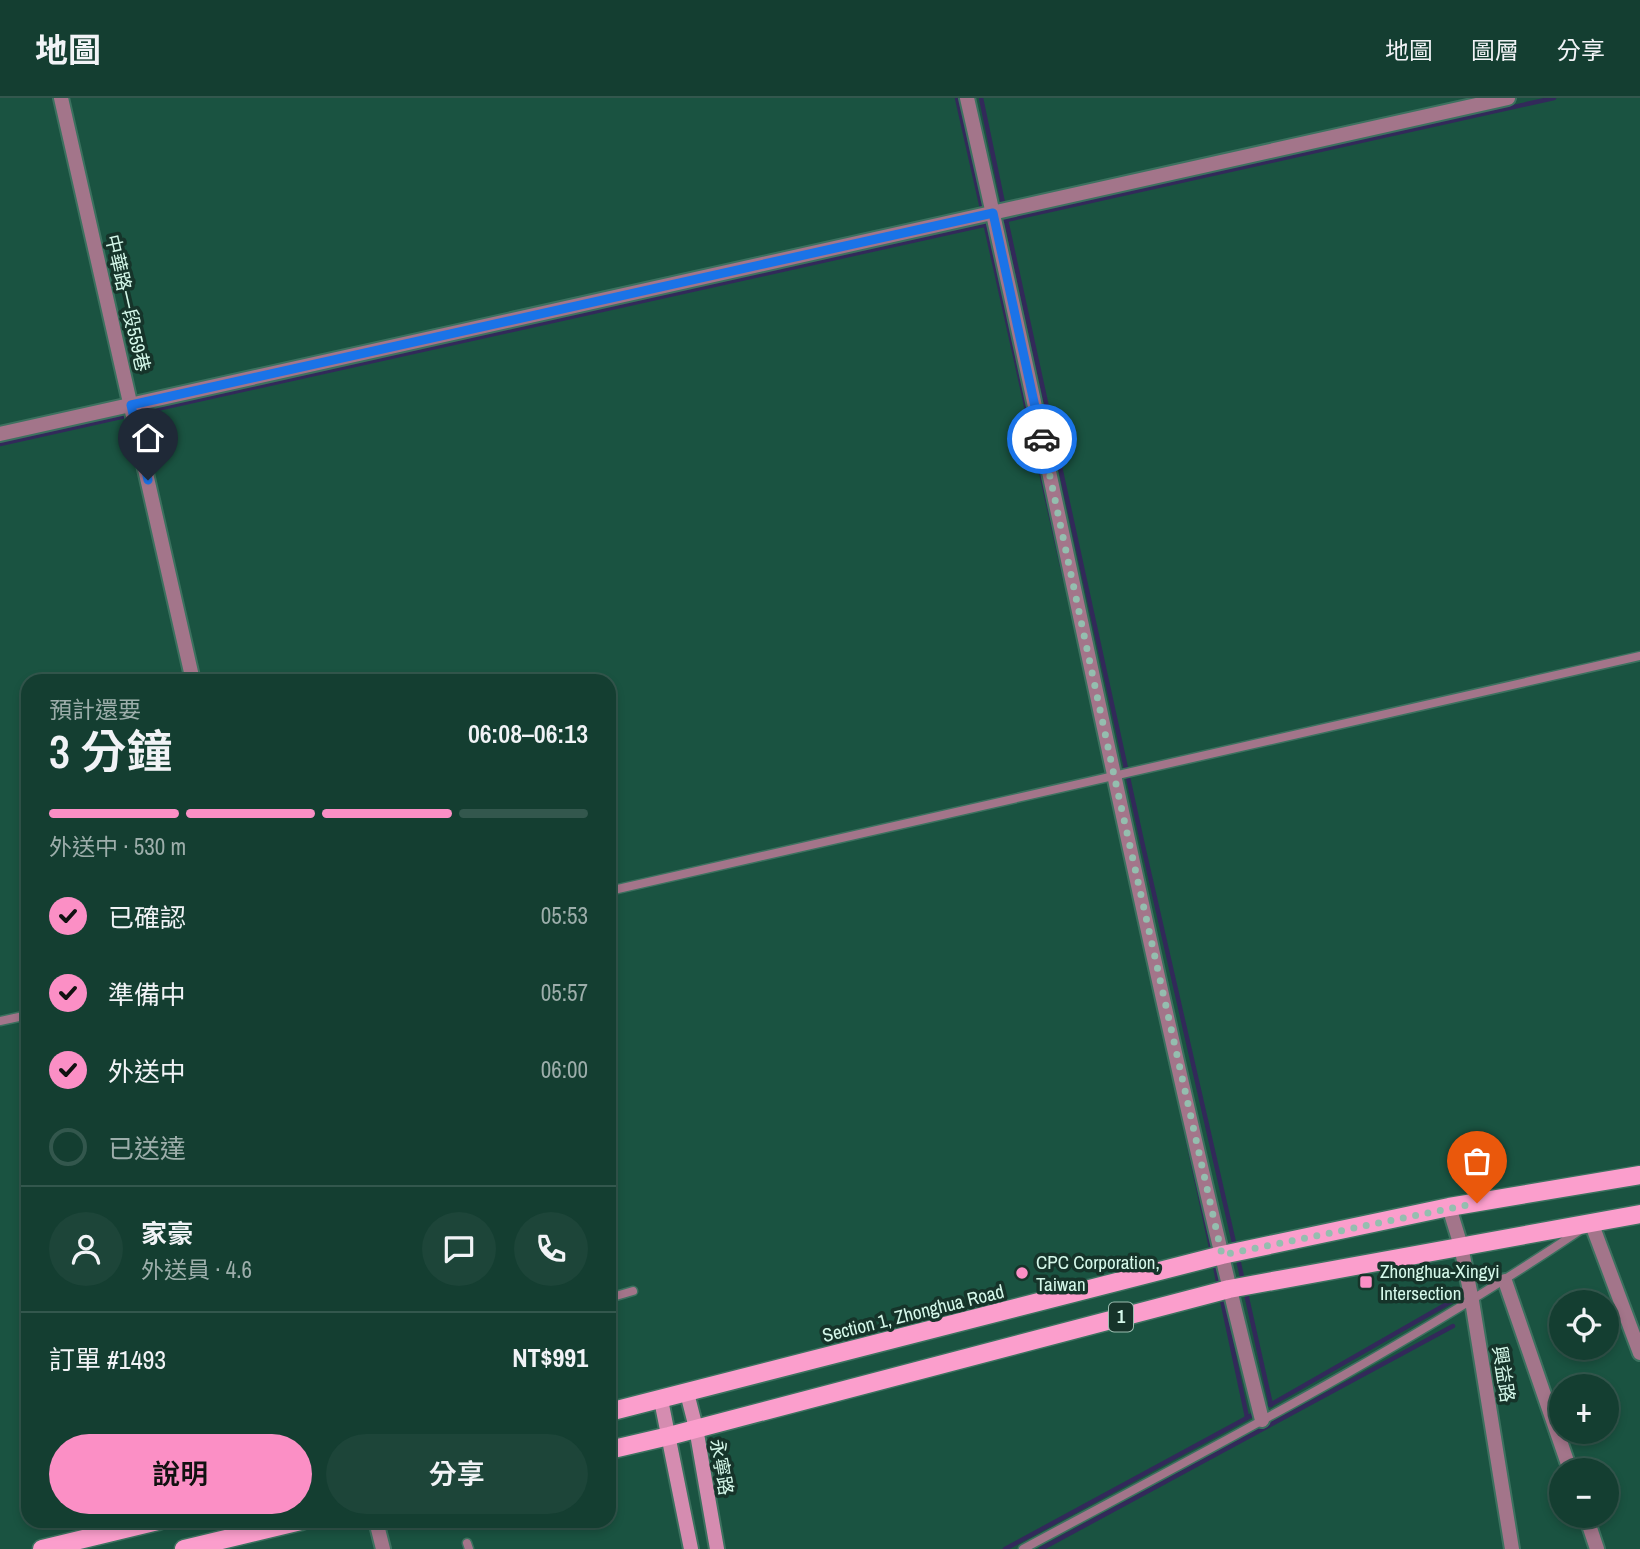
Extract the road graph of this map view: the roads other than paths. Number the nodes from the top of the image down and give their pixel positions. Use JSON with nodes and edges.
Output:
{"nodes":[{"id":1,"x":61,"y":98,"type":"edge"},
{"id":2,"x":967,"y":98,"type":"edge"},
{"id":3,"x":1508,"y":98,"type":"edge"},
{"id":4,"x":993,"y":213,"type":"junction"},
{"id":5,"x":131,"y":405,"type":"junction"},
{"id":6,"x":0,"y":435,"type":"edge"},
{"id":7,"x":1640,"y":656,"type":"edge"},
{"id":8,"x":191,"y":674,"type":"edge"},
{"id":9,"x":1114,"y":775,"type":"junction"},
{"id":10,"x":616,"y":889,"type":"edge"},
{"id":11,"x":21,"y":1017,"type":"edge"},
{"id":12,"x":0,"y":1021,"type":"edge"},
{"id":13,"x":1640,"y":1175,"type":"edge"},
{"id":14,"x":1449,"y":1208,"type":"junction"},
{"id":15,"x":1640,"y":1214,"type":"edge"},
{"id":16,"x":1591,"y":1222,"type":"junction"},
{"id":17,"x":1461,"y":1246,"type":"junction"},
{"id":18,"x":1222,"y":1255,"type":"junction"},
{"id":19,"x":1505,"y":1281,"type":"junction"},
{"id":20,"x":1229,"y":1289,"type":"junction"},
{"id":21,"x":633,"y":1291,"type":"dead end"},
{"id":22,"x":616,"y":1296,"type":"edge"},
{"id":23,"x":1472,"y":1301,"type":"junction"},
{"id":24,"x":1640,"y":1353,"type":"edge"},
{"id":25,"x":687,"y":1393,"type":"junction"},
{"id":26,"x":661,"y":1400,"type":"junction"},
{"id":27,"x":616,"y":1410,"type":"edge"},
{"id":28,"x":1262,"y":1420,"type":"junction"},
{"id":29,"x":696,"y":1428,"type":"junction"},
{"id":30,"x":669,"y":1436,"type":"junction"},
{"id":31,"x":616,"y":1448,"type":"edge"},
{"id":32,"x":1566,"y":1458,"type":"edge"},
{"id":33,"x":129,"y":1528,"type":"edge"},
{"id":34,"x":272,"y":1528,"type":"edge"},
{"id":35,"x":378,"y":1528,"type":"edge"},
{"id":36,"x":1590,"y":1528,"type":"edge"},
{"id":37,"x":42,"y":1549,"type":"edge"},
{"id":38,"x":184,"y":1549,"type":"edge"},
{"id":39,"x":383,"y":1549,"type":"edge"},
{"id":40,"x":691,"y":1549,"type":"edge"},
{"id":41,"x":717,"y":1549,"type":"edge"},
{"id":42,"x":1023,"y":1549,"type":"edge"},
{"id":43,"x":1512,"y":1549,"type":"edge"},
{"id":44,"x":1597,"y":1549,"type":"edge"}],
"edges":[{"from":1,"to":5,"type":"street","name":"中華路一段559巷"},
{"from":2,"to":4,"type":"street"},
{"from":3,"to":4,"type":"street"},
{"from":4,"to":5,"type":"street"},
{"from":4,"to":9,"type":"street"},
{"from":5,"to":6,"type":"street"},
{"from":5,"to":8,"type":"street","name":"中華路一段559巷"},
{"from":7,"to":9,"type":"lane"},
{"from":9,"to":10,"type":"lane"},
{"from":9,"to":18,"type":"street"},
{"from":11,"to":12,"type":"lane"},
{"from":13,"to":14,"type":"main road","name":"Section 1, Zhonghua Road","number":"1"},
{"from":14,"to":17,"type":"street","name":"興益路"},
{"from":14,"to":18,"type":"main road","name":"Section 1, Zhonghua Road","number":"1"},
{"from":15,"to":16,"type":"main road","number":"1"},
{"from":16,"to":17,"type":"main road","number":"1"},
{"from":16,"to":19,"type":"lane"},
{"from":16,"to":24,"type":"street"},
{"from":17,"to":20,"type":"main road","number":"1"},
{"from":17,"to":23,"type":"street","name":"興益路"},
{"from":18,"to":20,"type":"street"},
{"from":18,"to":25,"type":"main road","name":"Section 1, Zhonghua Road","number":"1"},
{"from":19,"to":23,"type":"lane"},
{"from":19,"to":32,"type":"street"},
{"from":20,"to":28,"type":"street"},
{"from":20,"to":29,"type":"main road","number":"1"},
{"from":21,"to":22,"type":"lane"},
{"from":23,"to":28,"type":"lane"},
{"from":23,"to":43,"type":"street","name":"興益路"},
{"from":25,"to":26,"type":"main road","name":"Section 1, Zhonghua Road","number":"1"},
{"from":25,"to":29,"type":"street","name":"永寧路"},
{"from":26,"to":27,"type":"main road","name":"Section 1, Zhonghua Road","number":"1"},
{"from":26,"to":30,"type":"street"},
{"from":28,"to":42,"type":"lane"},
{"from":29,"to":30,"type":"main road","number":"1"},
{"from":29,"to":41,"type":"street","name":"永寧路"},
{"from":30,"to":31,"type":"main road","number":"1"},
{"from":30,"to":40,"type":"street"},
{"from":33,"to":37,"type":"main road"},
{"from":34,"to":38,"type":"main road"},
{"from":35,"to":39,"type":"street"},
{"from":36,"to":44,"type":"street"}]}
